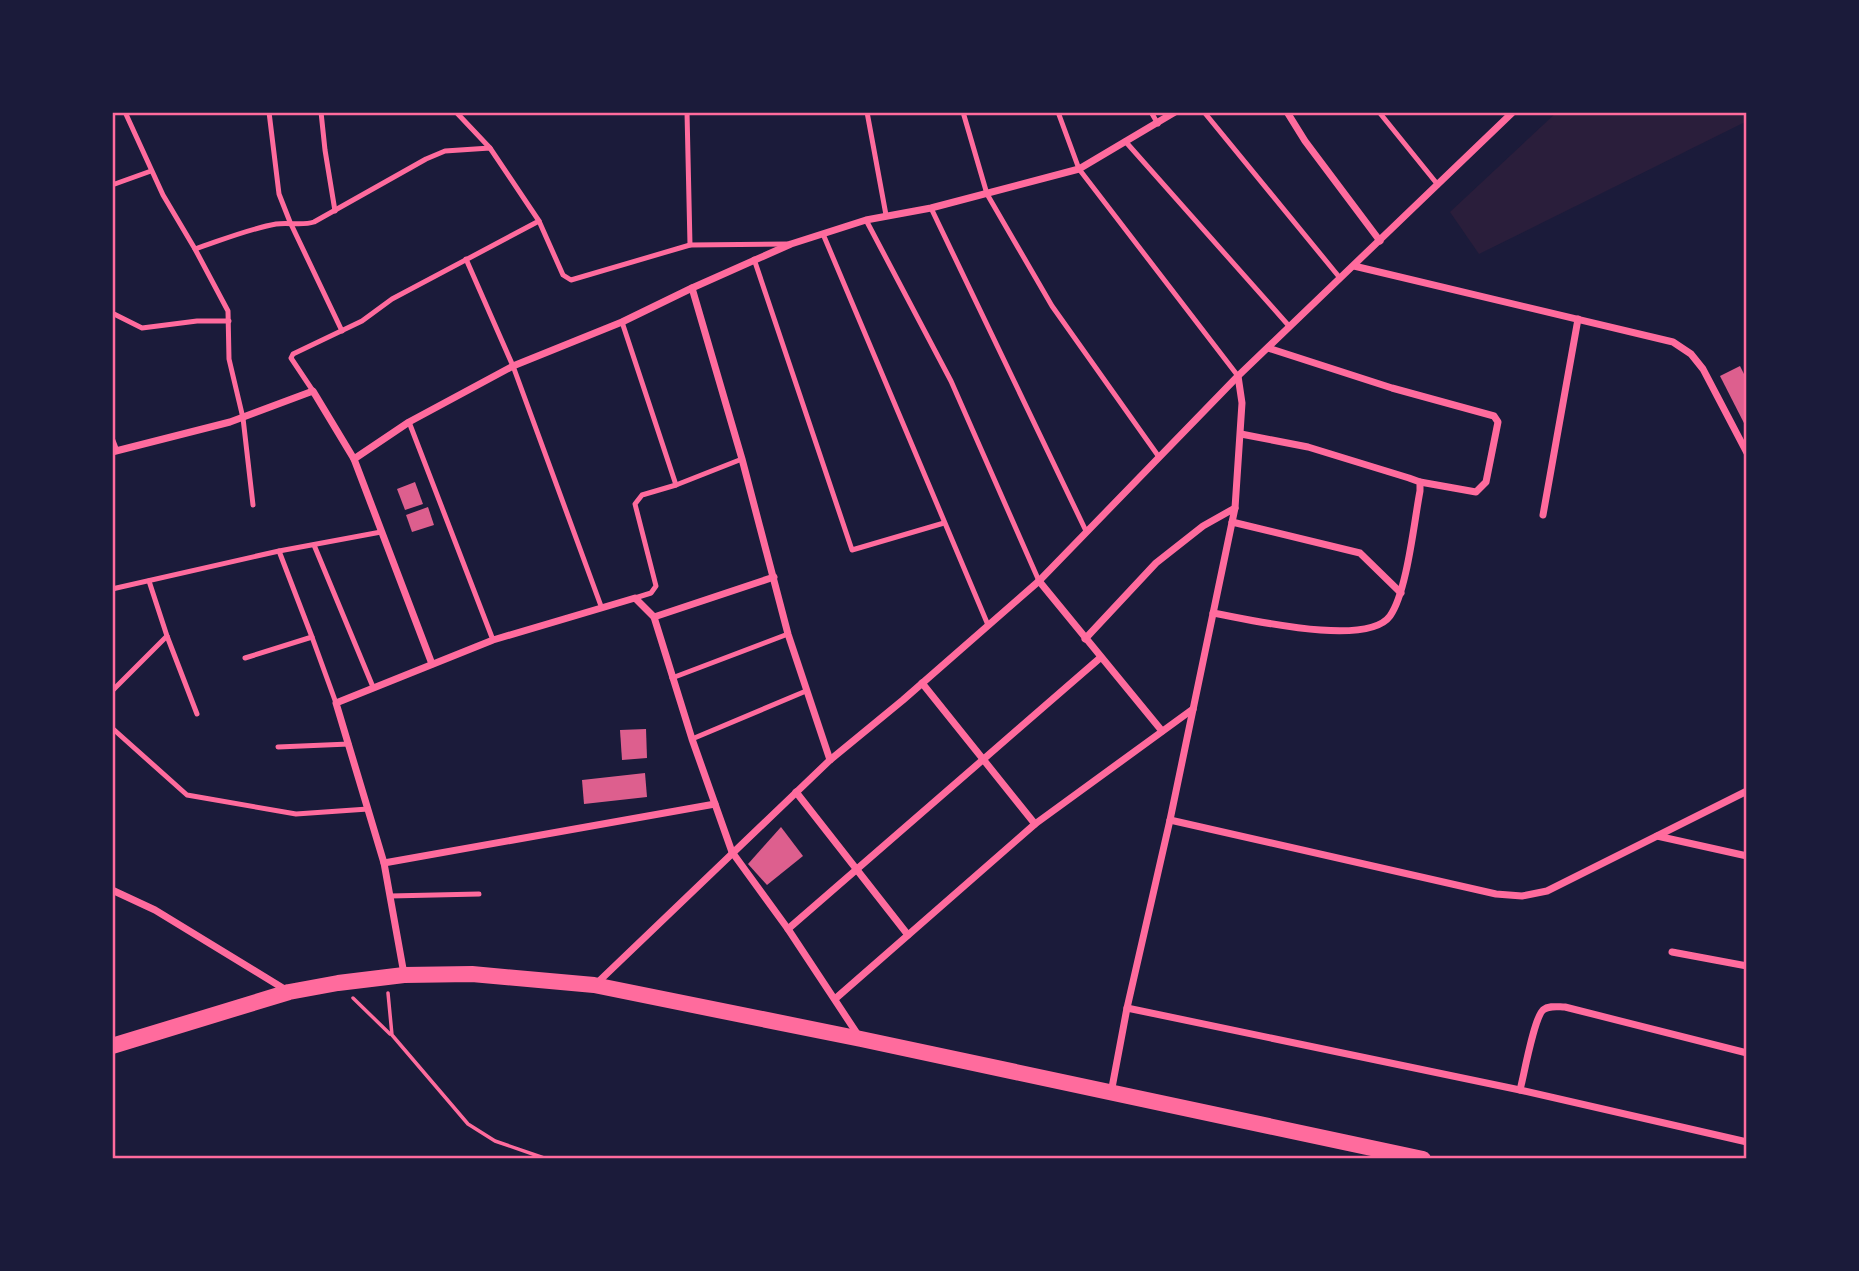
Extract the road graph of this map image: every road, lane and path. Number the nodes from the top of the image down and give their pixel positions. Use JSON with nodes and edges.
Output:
{"nodes":[{"id":1,"x":125,"y":112,"type":"edge"},
{"id":2,"x":269,"y":112,"type":"edge"},
{"id":3,"x":321,"y":112,"type":"edge"},
{"id":4,"x":456,"y":112,"type":"edge"},
{"id":5,"x":687,"y":112,"type":"edge"},
{"id":6,"x":867,"y":112,"type":"edge"},
{"id":7,"x":963,"y":112,"type":"edge"},
{"id":8,"x":1058,"y":112,"type":"edge"},
{"id":9,"x":1151,"y":112,"type":"edge"},
{"id":10,"x":1175,"y":112,"type":"edge"},
{"id":11,"x":1204,"y":112,"type":"edge"},
{"id":12,"x":1287,"y":112,"type":"edge"},
{"id":13,"x":1379,"y":112,"type":"edge"},
{"id":14,"x":1513,"y":112,"type":"edge"},
{"id":15,"x":1503,"y":116,"type":"edge"},
{"id":16,"x":1158,"y":124,"type":"junction"},
{"id":17,"x":1125,"y":141,"type":"junction"},
{"id":18,"x":489,"y":148,"type":"junction"},
{"id":19,"x":1079,"y":169,"type":"junction"},
{"id":20,"x":151,"y":171,"type":"junction"},
{"id":21,"x":112,"y":185,"type":"edge"},
{"id":22,"x":1438,"y":185,"type":"junction"},
{"id":23,"x":986,"y":194,"type":"junction"},
{"id":24,"x":931,"y":208,"type":"junction"},
{"id":25,"x":335,"y":211,"type":"junction"},
{"id":26,"x":886,"y":215,"type":"junction"},
{"id":27,"x":866,"y":220,"type":"junction"},
{"id":28,"x":540,"y":221,"type":"junction"},
{"id":29,"x":290,"y":222,"type":"junction"},
{"id":30,"x":823,"y":234,"type":"junction"},
{"id":31,"x":1380,"y":241,"type":"junction"},
{"id":32,"x":790,"y":244,"type":"junction"},
{"id":33,"x":690,"y":245,"type":"junction"},
{"id":34,"x":195,"y":249,"type":"junction"},
{"id":35,"x":466,"y":258,"type":"junction"},
{"id":36,"x":754,"y":259,"type":"junction"},
{"id":37,"x":1354,"y":266,"type":"junction"},
{"id":38,"x":1340,"y":278,"type":"junction"},
{"id":39,"x":692,"y":288,"type":"junction"},
{"id":40,"x":112,"y":313,"type":"edge"},
{"id":41,"x":1578,"y":319,"type":"junction"},
{"id":42,"x":229,"y":321,"type":"junction"},
{"id":43,"x":622,"y":322,"type":"junction"},
{"id":44,"x":1289,"y":326,"type":"junction"},
{"id":45,"x":342,"y":331,"type":"junction"},
{"id":46,"x":1268,"y":348,"type":"junction"},
{"id":47,"x":513,"y":366,"type":"junction"},
{"id":48,"x":1238,"y":376,"type":"junction"},
{"id":49,"x":313,"y":391,"type":"junction"},
{"id":50,"x":243,"y":418,"type":"junction"},
{"id":51,"x":409,"y":422,"type":"junction"},
{"id":52,"x":1241,"y":435,"type":"junction"},
{"id":53,"x":112,"y":438,"type":"edge"},
{"id":54,"x":115,"y":452,"type":"edge"},
{"id":55,"x":1747,"y":453,"type":"edge"},
{"id":56,"x":1159,"y":457,"type":"junction"},
{"id":57,"x":354,"y":459,"type":"junction"},
{"id":58,"x":742,"y":460,"type":"junction"},
{"id":59,"x":1420,"y":482,"type":"junction"},
{"id":60,"x":676,"y":485,"type":"junction"},
{"id":61,"x":253,"y":505,"type":"dead end"},
{"id":62,"x":1235,"y":508,"type":"junction"},
{"id":63,"x":1543,"y":515,"type":"dead end"},
{"id":64,"x":1232,"y":522,"type":"junction"},
{"id":65,"x":944,"y":523,"type":"junction"},
{"id":66,"x":1086,"y":531,"type":"junction"},
{"id":67,"x":381,"y":532,"type":"junction"},
{"id":68,"x":314,"y":545,"type":"junction"},
{"id":69,"x":279,"y":551,"type":"junction"},
{"id":70,"x":774,"y":577,"type":"junction"},
{"id":71,"x":149,"y":581,"type":"junction"},
{"id":72,"x":1039,"y":581,"type":"junction"},
{"id":73,"x":112,"y":590,"type":"edge"},
{"id":74,"x":1401,"y":593,"type":"junction"},
{"id":75,"x":635,"y":598,"type":"junction"},
{"id":76,"x":601,"y":607,"type":"junction"},
{"id":77,"x":1213,"y":613,"type":"junction"},
{"id":78,"x":654,"y":617,"type":"junction"},
{"id":79,"x":988,"y":625,"type":"junction"},
{"id":80,"x":788,"y":634,"type":"junction"},
{"id":81,"x":167,"y":636,"type":"junction"},
{"id":82,"x":312,"y":637,"type":"junction"},
{"id":83,"x":1085,"y":639,"type":"junction"},
{"id":84,"x":493,"y":640,"type":"junction"},
{"id":85,"x":245,"y":658,"type":"dead end"},
{"id":86,"x":1100,"y":658,"type":"junction"},
{"id":87,"x":432,"y":664,"type":"junction"},
{"id":88,"x":672,"y":678,"type":"junction"},
{"id":89,"x":922,"y":683,"type":"junction"},
{"id":90,"x":373,"y":687,"type":"junction"},
{"id":91,"x":112,"y":691,"type":"edge"},
{"id":92,"x":806,"y":691,"type":"junction"},
{"id":93,"x":336,"y":703,"type":"junction"},
{"id":94,"x":1193,"y":708,"type":"junction"},
{"id":95,"x":197,"y":714,"type":"dead end"},
{"id":96,"x":112,"y":729,"type":"edge"},
{"id":97,"x":1162,"y":731,"type":"junction"},
{"id":98,"x":692,"y":740,"type":"junction"},
{"id":99,"x":349,"y":744,"type":"junction"},
{"id":100,"x":278,"y":747,"type":"dead end"},
{"id":101,"x":830,"y":760,"type":"junction"},
{"id":102,"x":984,"y":761,"type":"junction"},
{"id":103,"x":1747,"y":791,"type":"edge"},
{"id":104,"x":796,"y":792,"type":"junction"},
{"id":105,"x":715,"y":804,"type":"junction"},
{"id":106,"x":368,"y":809,"type":"junction"},
{"id":107,"x":1171,"y":820,"type":"junction"},
{"id":108,"x":1035,"y":824,"type":"junction"},
{"id":109,"x":1657,"y":836,"type":"junction"},
{"id":110,"x":732,"y":852,"type":"junction"},
{"id":111,"x":1747,"y":856,"type":"edge"},
{"id":112,"x":384,"y":863,"type":"junction"},
{"id":113,"x":857,"y":870,"type":"junction"},
{"id":114,"x":112,"y":890,"type":"edge"},
{"id":115,"x":479,"y":894,"type":"dead end"},
{"id":116,"x":390,"y":896,"type":"junction"},
{"id":117,"x":788,"y":929,"type":"junction"},
{"id":118,"x":908,"y":934,"type":"junction"},
{"id":119,"x":1672,"y":952,"type":"dead end"},
{"id":120,"x":1747,"y":966,"type":"edge"},
{"id":121,"x":404,"y":975,"type":"junction"},
{"id":122,"x":386,"y":977,"type":"junction"},
{"id":123,"x":338,"y":983,"type":"junction"},
{"id":124,"x":594,"y":985,"type":"junction"},
{"id":125,"x":289,"y":992,"type":"junction"},
{"id":126,"x":835,"y":999,"type":"junction"},
{"id":127,"x":1127,"y":1008,"type":"junction"},
{"id":128,"x":392,"y":1035,"type":"junction"},
{"id":129,"x":861,"y":1038,"type":"junction"},
{"id":130,"x":112,"y":1046,"type":"edge"},
{"id":131,"x":1747,"y":1053,"type":"edge"},
{"id":132,"x":1520,"y":1090,"type":"junction"},
{"id":133,"x":1111,"y":1094,"type":"junction"},
{"id":134,"x":1747,"y":1142,"type":"edge"},
{"id":135,"x":547,"y":1159,"type":"edge"},
{"id":136,"x":1423,"y":1159,"type":"edge"}],
"edges":[{"from":1,"to":20,"type":"lane"},
{"from":2,"to":29,"type":"lane"},
{"from":3,"to":25,"type":"lane"},
{"from":4,"to":18,"type":"lane"},
{"from":5,"to":33,"type":"lane"},
{"from":6,"to":26,"type":"lane"},
{"from":7,"to":23,"type":"lane"},
{"from":8,"to":19,"type":"lane"},
{"from":9,"to":16,"type":"lane"},
{"from":10,"to":16,"type":"street"},
{"from":11,"to":38,"type":"lane"},
{"from":12,"to":31,"type":"street"},
{"from":13,"to":22,"type":"lane"},
{"from":14,"to":15,"type":"street"},
{"from":15,"to":22,"type":"street"},
{"from":16,"to":17,"type":"street"},
{"from":17,"to":19,"type":"street"},
{"from":17,"to":44,"type":"lane"},
{"from":18,"to":25,"type":"lane"},
{"from":18,"to":28,"type":"lane"},
{"from":19,"to":23,"type":"street"},
{"from":19,"to":48,"type":"lane"},
{"from":20,"to":21,"type":"lane"},
{"from":20,"to":34,"type":"lane"},
{"from":22,"to":31,"type":"street"},
{"from":23,"to":24,"type":"street"},
{"from":23,"to":56,"type":"lane"},
{"from":24,"to":26,"type":"street"},
{"from":24,"to":66,"type":"lane"},
{"from":25,"to":29,"type":"lane"},
{"from":26,"to":27,"type":"street"},
{"from":27,"to":30,"type":"street"},
{"from":27,"to":72,"type":"lane"},
{"from":28,"to":33,"type":"lane"},
{"from":28,"to":35,"type":"lane"},
{"from":29,"to":34,"type":"lane"},
{"from":29,"to":45,"type":"lane"},
{"from":30,"to":32,"type":"street"},
{"from":30,"to":65,"type":"lane"},
{"from":31,"to":37,"type":"street"},
{"from":32,"to":33,"type":"lane"},
{"from":32,"to":36,"type":"street"},
{"from":34,"to":42,"type":"lane"},
{"from":35,"to":45,"type":"lane"},
{"from":35,"to":47,"type":"lane"},
{"from":36,"to":39,"type":"street"},
{"from":36,"to":65,"type":"lane"},
{"from":37,"to":38,"type":"street"},
{"from":37,"to":41,"type":"street"},
{"from":38,"to":44,"type":"street"},
{"from":39,"to":43,"type":"street"},
{"from":39,"to":58,"type":"street"},
{"from":40,"to":42,"type":"lane"},
{"from":41,"to":55,"type":"street"},
{"from":41,"to":63,"type":"street"},
{"from":42,"to":50,"type":"lane"},
{"from":43,"to":47,"type":"street"},
{"from":43,"to":60,"type":"lane"},
{"from":44,"to":46,"type":"street"},
{"from":45,"to":49,"type":"lane"},
{"from":46,"to":48,"type":"street"},
{"from":46,"to":59,"type":"street"},
{"from":47,"to":51,"type":"street"},
{"from":47,"to":76,"type":"lane"},
{"from":48,"to":52,"type":"street"},
{"from":48,"to":56,"type":"street"},
{"from":49,"to":50,"type":"street"},
{"from":49,"to":57,"type":"street"},
{"from":50,"to":54,"type":"street"},
{"from":50,"to":61,"type":"lane"},
{"from":51,"to":57,"type":"street"},
{"from":51,"to":84,"type":"lane"},
{"from":52,"to":59,"type":"street"},
{"from":52,"to":62,"type":"street"},
{"from":53,"to":54,"type":"lane"},
{"from":56,"to":66,"type":"street"},
{"from":57,"to":67,"type":"street"},
{"from":58,"to":60,"type":"lane"},
{"from":58,"to":70,"type":"street"},
{"from":59,"to":74,"type":"street"},
{"from":60,"to":75,"type":"lane"},
{"from":62,"to":64,"type":"street"},
{"from":62,"to":83,"type":"street"},
{"from":64,"to":74,"type":"street"},
{"from":64,"to":77,"type":"street"},
{"from":65,"to":79,"type":"lane"},
{"from":66,"to":72,"type":"street"},
{"from":67,"to":68,"type":"lane"},
{"from":67,"to":87,"type":"street"},
{"from":68,"to":69,"type":"lane"},
{"from":68,"to":90,"type":"lane"},
{"from":69,"to":71,"type":"lane"},
{"from":69,"to":82,"type":"lane"},
{"from":70,"to":78,"type":"street"},
{"from":70,"to":80,"type":"street"},
{"from":71,"to":73,"type":"lane"},
{"from":71,"to":81,"type":"lane"},
{"from":72,"to":79,"type":"street"},
{"from":72,"to":83,"type":"street"},
{"from":74,"to":77,"type":"street"},
{"from":75,"to":76,"type":"street"},
{"from":75,"to":78,"type":"street"},
{"from":76,"to":84,"type":"street"},
{"from":77,"to":94,"type":"street"},
{"from":78,"to":88,"type":"street"},
{"from":79,"to":89,"type":"street"},
{"from":80,"to":88,"type":"lane"},
{"from":80,"to":92,"type":"street"},
{"from":81,"to":91,"type":"lane"},
{"from":81,"to":95,"type":"lane"},
{"from":82,"to":85,"type":"lane"},
{"from":82,"to":93,"type":"lane"},
{"from":83,"to":86,"type":"street"},
{"from":84,"to":87,"type":"street"},
{"from":86,"to":97,"type":"street"},
{"from":86,"to":102,"type":"street"},
{"from":87,"to":90,"type":"street"},
{"from":88,"to":98,"type":"street"},
{"from":89,"to":101,"type":"street"},
{"from":89,"to":102,"type":"street"},
{"from":90,"to":93,"type":"street"},
{"from":92,"to":98,"type":"lane"},
{"from":92,"to":101,"type":"street"},
{"from":93,"to":99,"type":"street"},
{"from":94,"to":97,"type":"street"},
{"from":94,"to":107,"type":"street"},
{"from":96,"to":106,"type":"lane"},
{"from":97,"to":108,"type":"street"},
{"from":98,"to":105,"type":"street"},
{"from":99,"to":100,"type":"lane"},
{"from":99,"to":106,"type":"street"},
{"from":101,"to":104,"type":"street"},
{"from":102,"to":108,"type":"street"},
{"from":102,"to":113,"type":"street"},
{"from":103,"to":109,"type":"street"},
{"from":104,"to":110,"type":"street"},
{"from":104,"to":113,"type":"street"},
{"from":105,"to":110,"type":"street"},
{"from":105,"to":112,"type":"street"},
{"from":106,"to":112,"type":"street"},
{"from":107,"to":109,"type":"street"},
{"from":107,"to":127,"type":"street"},
{"from":108,"to":118,"type":"street"},
{"from":109,"to":111,"type":"street"},
{"from":110,"to":117,"type":"street"},
{"from":110,"to":124,"type":"street"},
{"from":112,"to":116,"type":"street"},
{"from":113,"to":117,"type":"street"},
{"from":113,"to":118,"type":"street"},
{"from":114,"to":125,"type":"street"},
{"from":115,"to":116,"type":"lane"},
{"from":116,"to":121,"type":"street"},
{"from":117,"to":126,"type":"street"},
{"from":118,"to":126,"type":"street"},
{"from":119,"to":120,"type":"street"},
{"from":121,"to":122,"type":"main road"},
{"from":121,"to":124,"type":"main road"},
{"from":122,"to":123,"type":"main road"},
{"from":122,"to":128,"type":"path"},
{"from":123,"to":125,"type":"main road"},
{"from":123,"to":128,"type":"path"},
{"from":124,"to":129,"type":"main road"},
{"from":125,"to":130,"type":"main road"},
{"from":126,"to":129,"type":"street"},
{"from":127,"to":132,"type":"street"},
{"from":127,"to":133,"type":"street"},
{"from":128,"to":135,"type":"path"},
{"from":129,"to":133,"type":"main road"},
{"from":131,"to":132,"type":"street"},
{"from":132,"to":134,"type":"street"},
{"from":133,"to":136,"type":"main road"}]}
